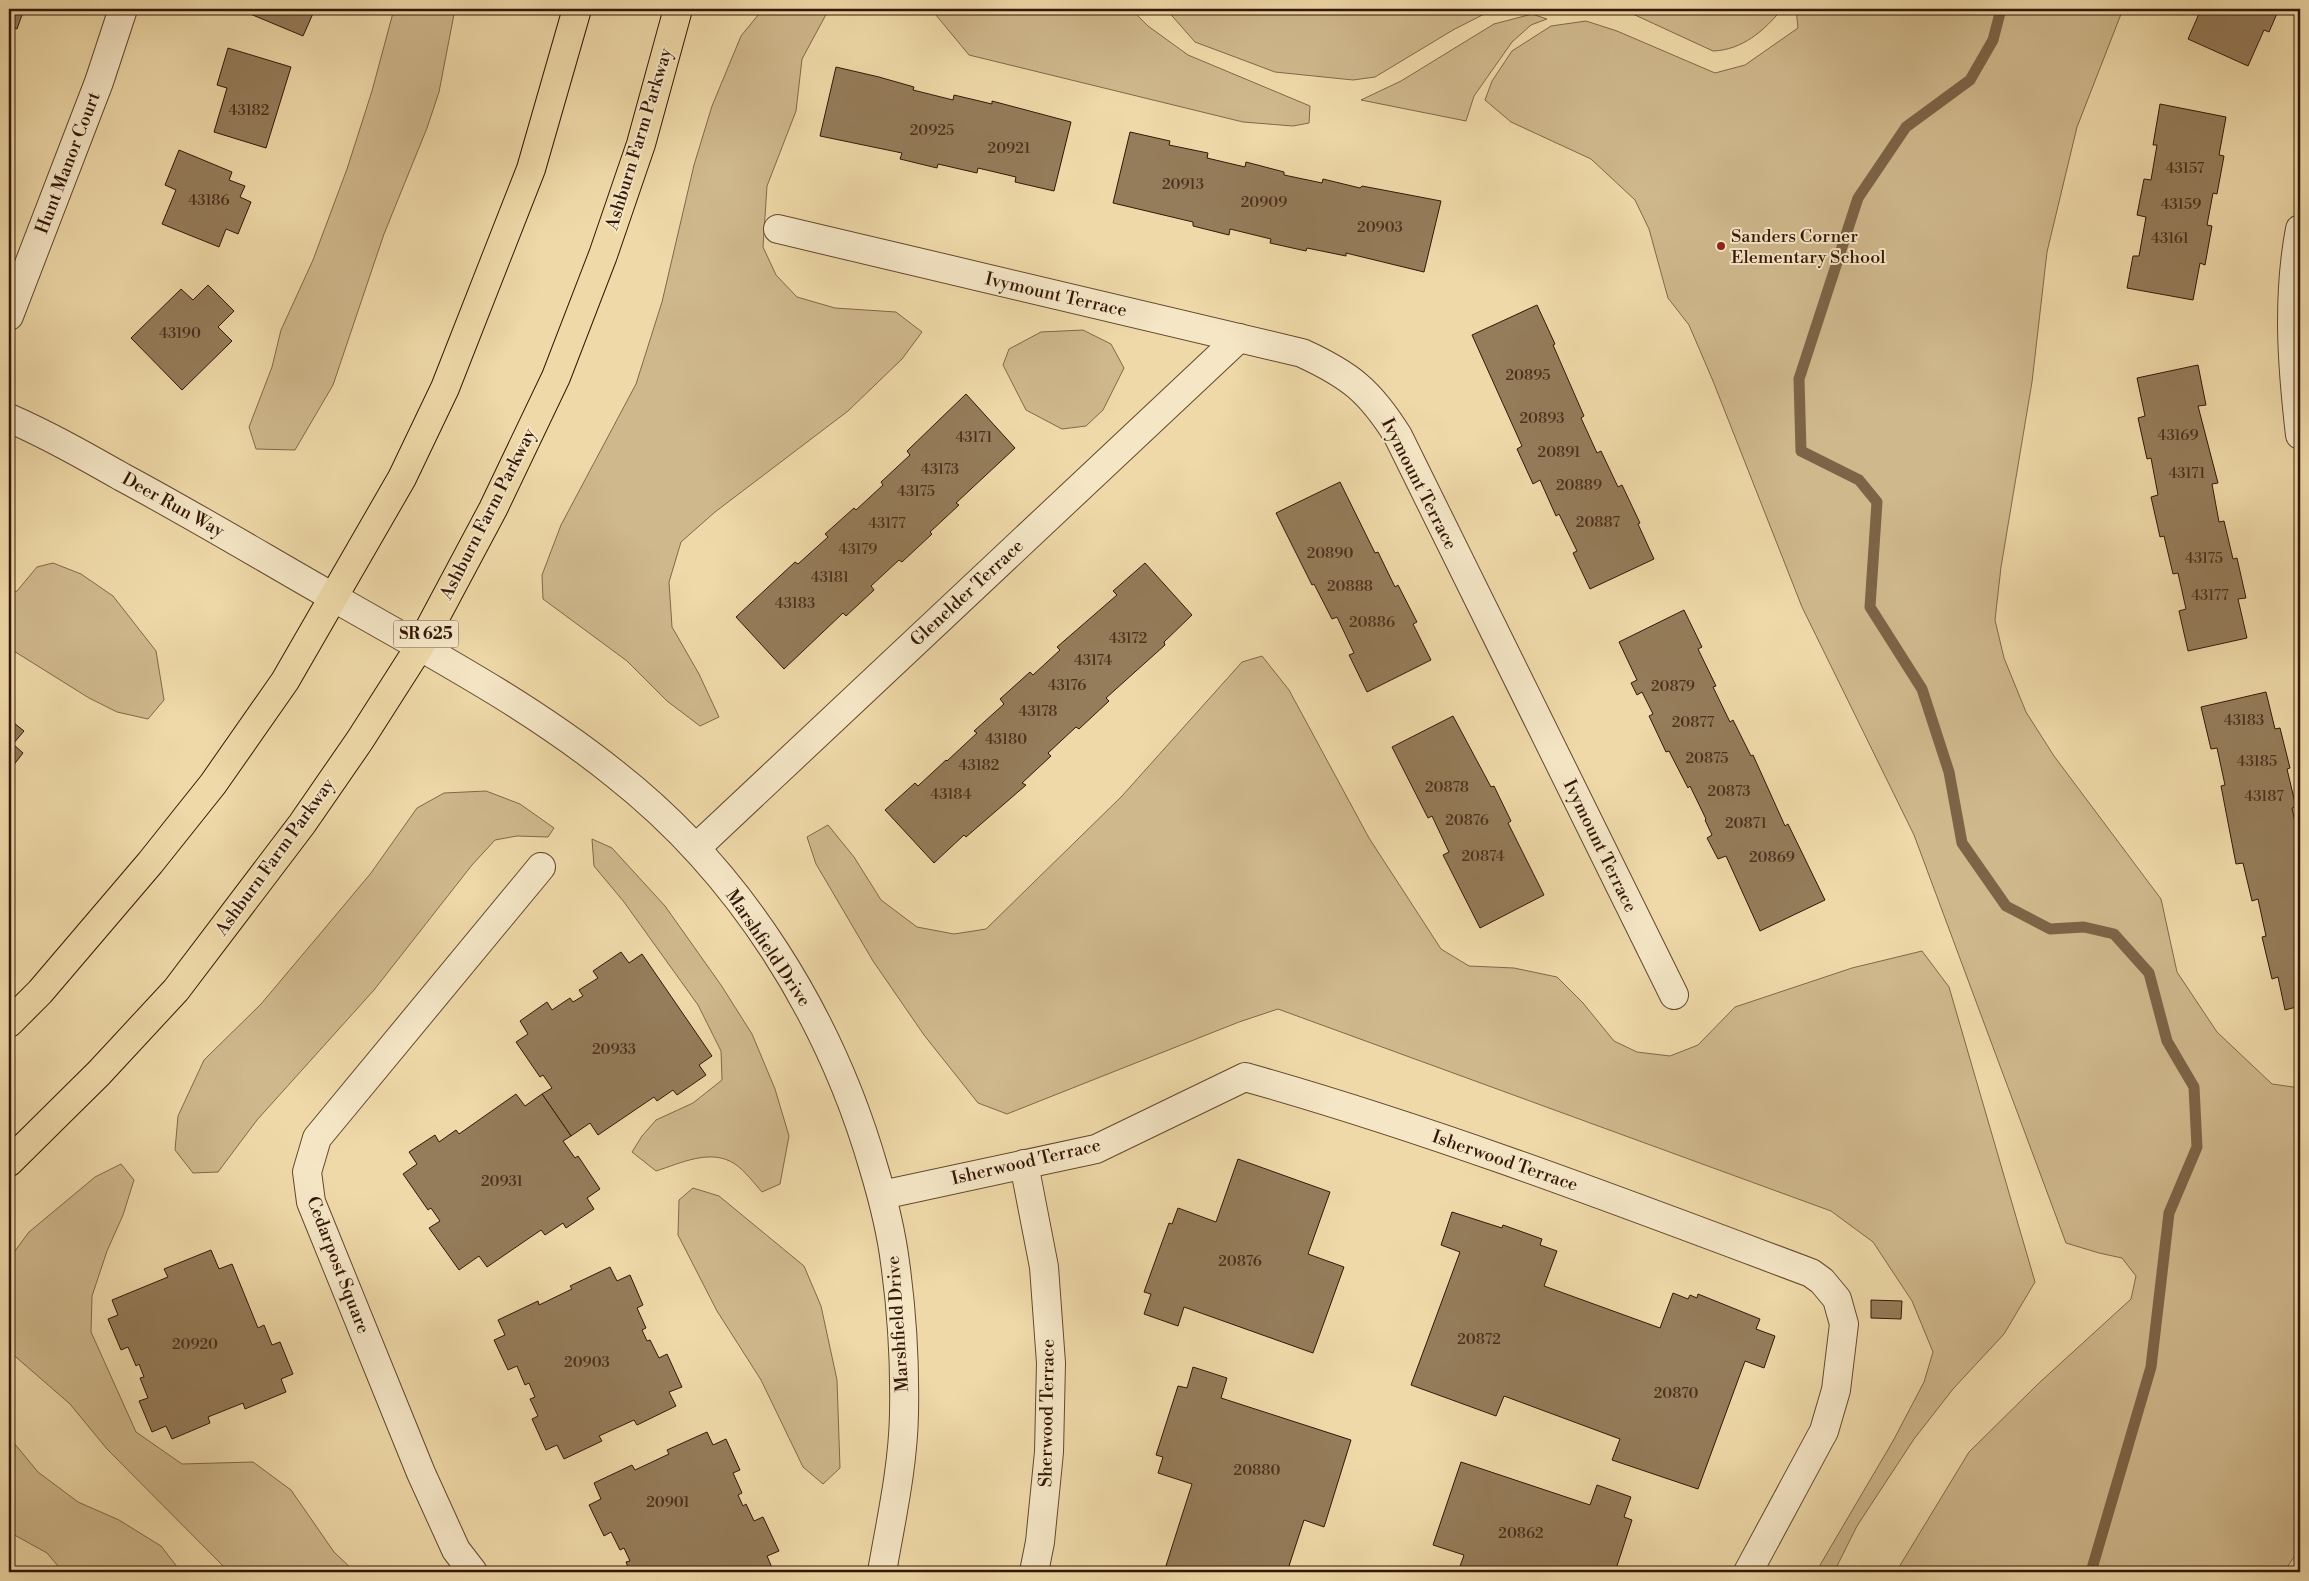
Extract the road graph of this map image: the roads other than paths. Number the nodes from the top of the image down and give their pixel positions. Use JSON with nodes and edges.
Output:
{"nodes":[{"id":1,"x":123,"y":9,"type":"edge"},
{"id":2,"x":577,"y":9,"type":"edge"},
{"id":3,"x":678,"y":9,"type":"edge"},
{"id":4,"x":2300,"y":229,"type":"edge"},
{"id":5,"x":778,"y":230,"type":"dead end"},
{"id":6,"x":9,"y":316,"type":"edge"},
{"id":7,"x":1239,"y":338,"type":"junction"},
{"id":8,"x":9,"y":418,"type":"edge"},
{"id":9,"x":2300,"y":435,"type":"edge"},
{"id":10,"x":334,"y":598,"type":"junction"},
{"id":11,"x":420,"y":646,"type":"junction"},
{"id":12,"x":696,"y":848,"type":"junction"},
{"id":13,"x":541,"y":867,"type":"dead end"},
{"id":14,"x":1674,"y":995,"type":"dead end"},
{"id":15,"x":9,"y":1024,"type":"edge"},
{"id":16,"x":9,"y":1162,"type":"edge"},
{"id":17,"x":1024,"y":1164,"type":"junction"},
{"id":18,"x":882,"y":1195,"type":"junction"},
{"id":19,"x":473,"y":1572,"type":"edge"},
{"id":20,"x":882,"y":1572,"type":"edge"},
{"id":21,"x":1034,"y":1572,"type":"edge"},
{"id":22,"x":1748,"y":1572,"type":"edge"}],
"edges":[{"from":1,"to":6,"type":"street","name":"Hunt Manor Court"},
{"from":2,"to":10,"type":"main road"},
{"from":3,"to":11,"type":"main road","name":"Ashburn Farm Parkway","number":"SR 625"},
{"from":4,"to":9,"type":"street"},
{"from":5,"to":7,"type":"street","name":"Ivymount Terrace"},
{"from":7,"to":12,"type":"street","name":"Glenelder Terrace"},
{"from":7,"to":14,"type":"street","name":"Ivymount Terrace"},
{"from":8,"to":10,"type":"street","name":"Deer Run Way"},
{"from":10,"to":11,"type":"street","name":"Marshfield Drive"},
{"from":10,"to":15,"type":"main road"},
{"from":11,"to":12,"type":"street","name":"Marshfield Drive"},
{"from":11,"to":16,"type":"main road","name":"Ashburn Farm Parkway","number":"SR 625"},
{"from":12,"to":18,"type":"street","name":"Marshfield Drive"},
{"from":13,"to":19,"type":"street","name":"Cedarpost Square"},
{"from":17,"to":18,"type":"street","name":"Isherwood Terrace"},
{"from":17,"to":21,"type":"street","name":"Sherwood Terrace"},
{"from":17,"to":22,"type":"street","name":"Isherwood Terrace"},
{"from":18,"to":20,"type":"street","name":"Marshfield Drive"}]}
